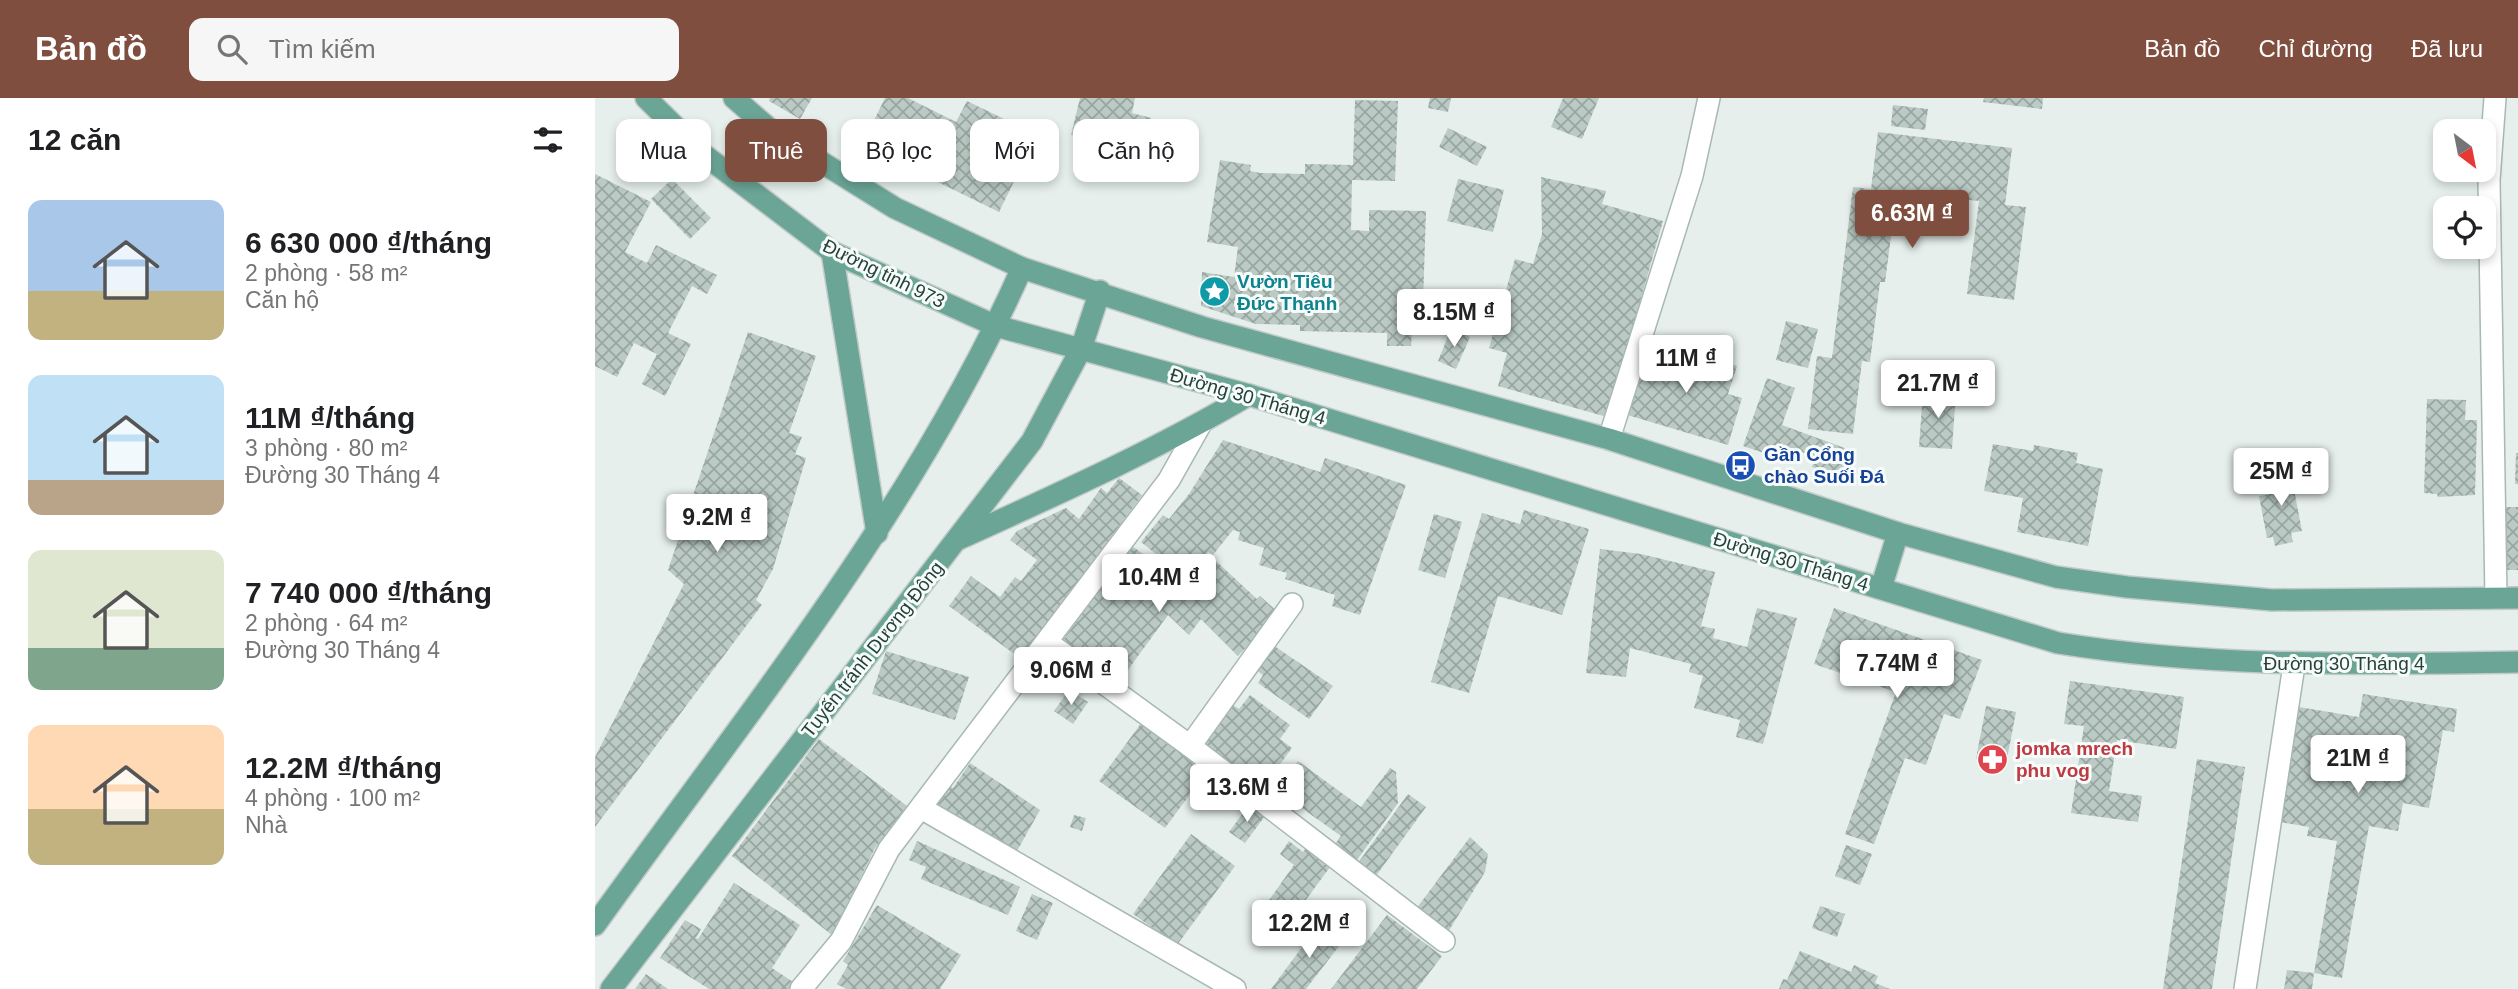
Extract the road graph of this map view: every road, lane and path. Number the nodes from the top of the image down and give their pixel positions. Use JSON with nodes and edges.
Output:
{"nodes":[{"id":1,"x":646,"y":98,"type":"edge"},
{"id":2,"x":734,"y":98,"type":"edge"},
{"id":3,"x":1709,"y":98,"type":"edge"},
{"id":4,"x":2495,"y":98,"type":"edge"},
{"id":5,"x":832,"y":252,"type":"junction"},
{"id":6,"x":1023,"y":268,"type":"junction"},
{"id":7,"x":1100,"y":291,"type":"junction"},
{"id":8,"x":996,"y":326,"type":"junction"},
{"id":9,"x":1081,"y":349,"type":"junction"},
{"id":10,"x":1249,"y":395,"type":"junction"},
{"id":11,"x":1200,"y":425,"type":"junction"},
{"id":12,"x":1609,"y":439,"type":"junction"},
{"id":13,"x":877,"y":533,"type":"junction"},
{"id":14,"x":1898,"y":533,"type":"junction"},
{"id":15,"x":954,"y":541,"type":"junction"},
{"id":16,"x":1881,"y":588,"type":"junction"},
{"id":17,"x":2496,"y":598,"type":"junction"},
{"id":18,"x":2518,"y":598,"type":"edge"},
{"id":19,"x":1292,"y":604,"type":"dead end"},
{"id":20,"x":1047,"y":642,"type":"junction"},
{"id":21,"x":2518,"y":662,"type":"edge"},
{"id":22,"x":2294,"y":665,"type":"junction"},
{"id":23,"x":1190,"y":746,"type":"junction"},
{"id":24,"x":921,"y":808,"type":"junction"},
{"id":25,"x":595,"y":925,"type":"edge"},
{"id":26,"x":1444,"y":941,"type":"dead end"},
{"id":27,"x":808,"y":986,"type":"edge"},
{"id":28,"x":611,"y":989,"type":"edge"},
{"id":29,"x":1235,"y":989,"type":"edge"},
{"id":30,"x":2245,"y":989,"type":"edge"}],
"edges":[{"from":1,"to":5,"type":"main road","name":"Đường tỉnh 973"},
{"from":2,"to":6,"type":"main road"},
{"from":3,"to":12,"type":"street"},
{"from":4,"to":17,"type":"street"},
{"from":5,"to":8,"type":"main road","name":"Đường tỉnh 973"},
{"from":5,"to":13,"type":"main road"},
{"from":6,"to":7,"type":"main road"},
{"from":6,"to":8,"type":"main road"},
{"from":7,"to":9,"type":"main road","name":"Tuyến tránh Dương Đông"},
{"from":7,"to":12,"type":"main road"},
{"from":8,"to":9,"type":"main road","name":"Đường tỉnh 973"},
{"from":8,"to":13,"type":"main road"},
{"from":9,"to":10,"type":"main road","name":"Đường 30 Tháng 4"},
{"from":9,"to":15,"type":"main road","name":"Tuyến tránh Dương Đông"},
{"from":10,"to":11,"type":"main road"},
{"from":10,"to":16,"type":"main road","name":"Đường 30 Tháng 4"},
{"from":11,"to":15,"type":"main road"},
{"from":11,"to":20,"type":"street"},
{"from":12,"to":14,"type":"main road"},
{"from":13,"to":25,"type":"main road"},
{"from":14,"to":16,"type":"main road"},
{"from":14,"to":17,"type":"main road"},
{"from":15,"to":28,"type":"main road","name":"Tuyến tránh Dương Đông"},
{"from":16,"to":22,"type":"main road","name":"Đường 30 Tháng 4"},
{"from":17,"to":18,"type":"main road"},
{"from":19,"to":23,"type":"street"},
{"from":20,"to":23,"type":"street"},
{"from":20,"to":24,"type":"street"},
{"from":21,"to":22,"type":"main road","name":"Đường 30 Tháng 4"},
{"from":22,"to":30,"type":"street"},
{"from":23,"to":26,"type":"street"},
{"from":24,"to":27,"type":"street"},
{"from":24,"to":29,"type":"street"}]}
